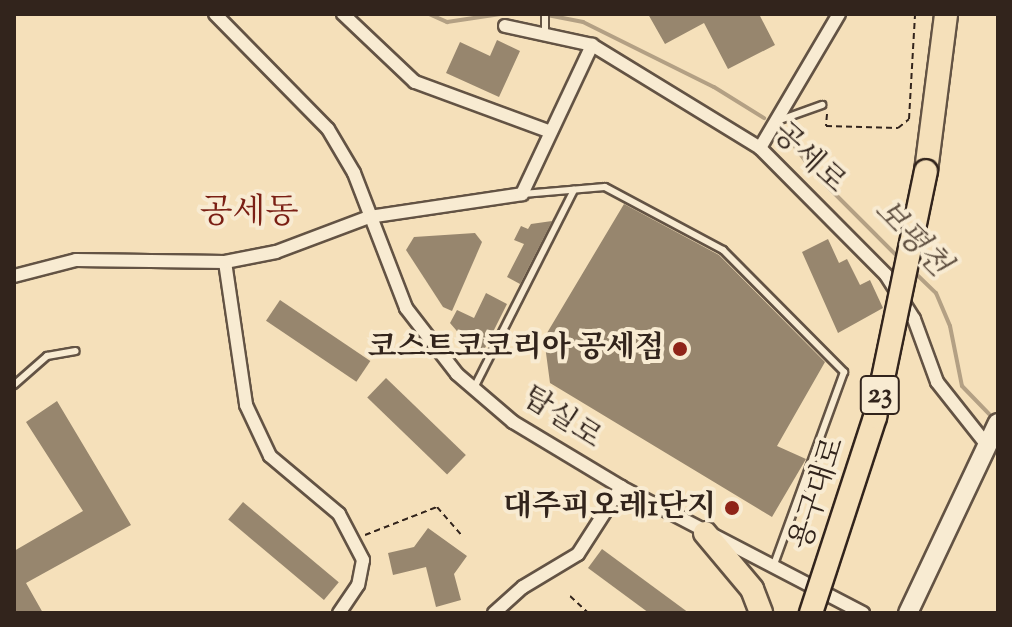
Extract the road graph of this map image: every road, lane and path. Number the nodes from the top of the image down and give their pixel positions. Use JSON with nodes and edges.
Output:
{"nodes":[{"id":1,"x":215,"y":14,"type":"edge"},
{"id":2,"x":343,"y":14,"type":"edge"},
{"id":3,"x":545,"y":14,"type":"edge"},
{"id":4,"x":839,"y":14,"type":"edge"},
{"id":5,"x":915,"y":14,"type":"edge"},
{"id":6,"x":946,"y":14,"type":"edge"},
{"id":7,"x":505,"y":26,"type":"dead end"},
{"id":8,"x":545,"y":31,"type":"junction"},
{"id":9,"x":592,"y":45,"type":"junction"},
{"id":10,"x":821,"y":107,"type":"joint"},
{"id":11,"x":780,"y":120,"type":"junction"},
{"id":12,"x":548,"y":131,"type":"junction"},
{"id":13,"x":760,"y":148,"type":"junction"},
{"id":14,"x":574,"y":190,"type":"junction"},
{"id":15,"x":522,"y":194,"type":"junction"},
{"id":16,"x":369,"y":217,"type":"junction"},
{"id":17,"x":225,"y":262,"type":"junction"},
{"id":18,"x":14,"y":276,"type":"edge"},
{"id":19,"x":76,"y":351,"type":"dead end"},
{"id":20,"x":14,"y":385,"type":"edge"},
{"id":21,"x":474,"y":388,"type":"junction"},
{"id":22,"x":992,"y":435,"type":"edge"},
{"id":23,"x":621,"y":487,"type":"junction"},
{"id":24,"x":705,"y":533,"type":"junction"},
{"id":25,"x":461,"y":535,"type":"dead end"},
{"id":26,"x":356,"y":538,"type":"junction"},
{"id":27,"x":773,"y":567,"type":"junction"},
{"id":28,"x":570,"y":596,"type":"dead end"},
{"id":29,"x":339,"y":613,"type":"edge"},
{"id":30,"x":494,"y":613,"type":"edge"},
{"id":31,"x":588,"y":613,"type":"edge"},
{"id":32,"x":761,"y":613,"type":"edge"},
{"id":33,"x":811,"y":613,"type":"edge"},
{"id":34,"x":863,"y":613,"type":"edge"},
{"id":35,"x":908,"y":613,"type":"edge"}],
"edges":[{"from":1,"to":16,"type":"street","name":"탑실로"},
{"from":2,"to":12,"type":"street"},
{"from":3,"to":8,"type":"lane"},
{"from":4,"to":11,"type":"street"},
{"from":5,"to":10,"type":"path"},
{"from":6,"to":33,"type":"highway","name":"용구대로","number":"23","bridge":true},
{"from":7,"to":8,"type":"street","name":"공세로"},
{"from":8,"to":9,"type":"street","name":"공세로"},
{"from":9,"to":12,"type":"street"},
{"from":9,"to":13,"type":"street","name":"공세로"},
{"from":10,"to":11,"type":"lane"},
{"from":11,"to":13,"type":"street"},
{"from":12,"to":15,"type":"street"},
{"from":13,"to":22,"type":"street","name":"공세로"},
{"from":14,"to":15,"type":"lane"},
{"from":14,"to":21,"type":"lane"},
{"from":14,"to":27,"type":"lane"},
{"from":15,"to":16,"type":"street"},
{"from":16,"to":17,"type":"street"},
{"from":16,"to":21,"type":"street","name":"탑실로"},
{"from":17,"to":18,"type":"street"},
{"from":17,"to":26,"type":"street"},
{"from":19,"to":20,"type":"lane"},
{"from":21,"to":23,"type":"street","name":"탑실로"},
{"from":22,"to":35,"type":"street","name":"공세로"},
{"from":23,"to":24,"type":"street","name":"탑실로"},
{"from":23,"to":30,"type":"street"},
{"from":24,"to":27,"type":"street","name":"탑실로"},
{"from":24,"to":32,"type":"highway"},
{"from":25,"to":26,"type":"path"},
{"from":26,"to":29,"type":"street"},
{"from":27,"to":34,"type":"street","name":"탑실로"},
{"from":28,"to":31,"type":"path"}]}
